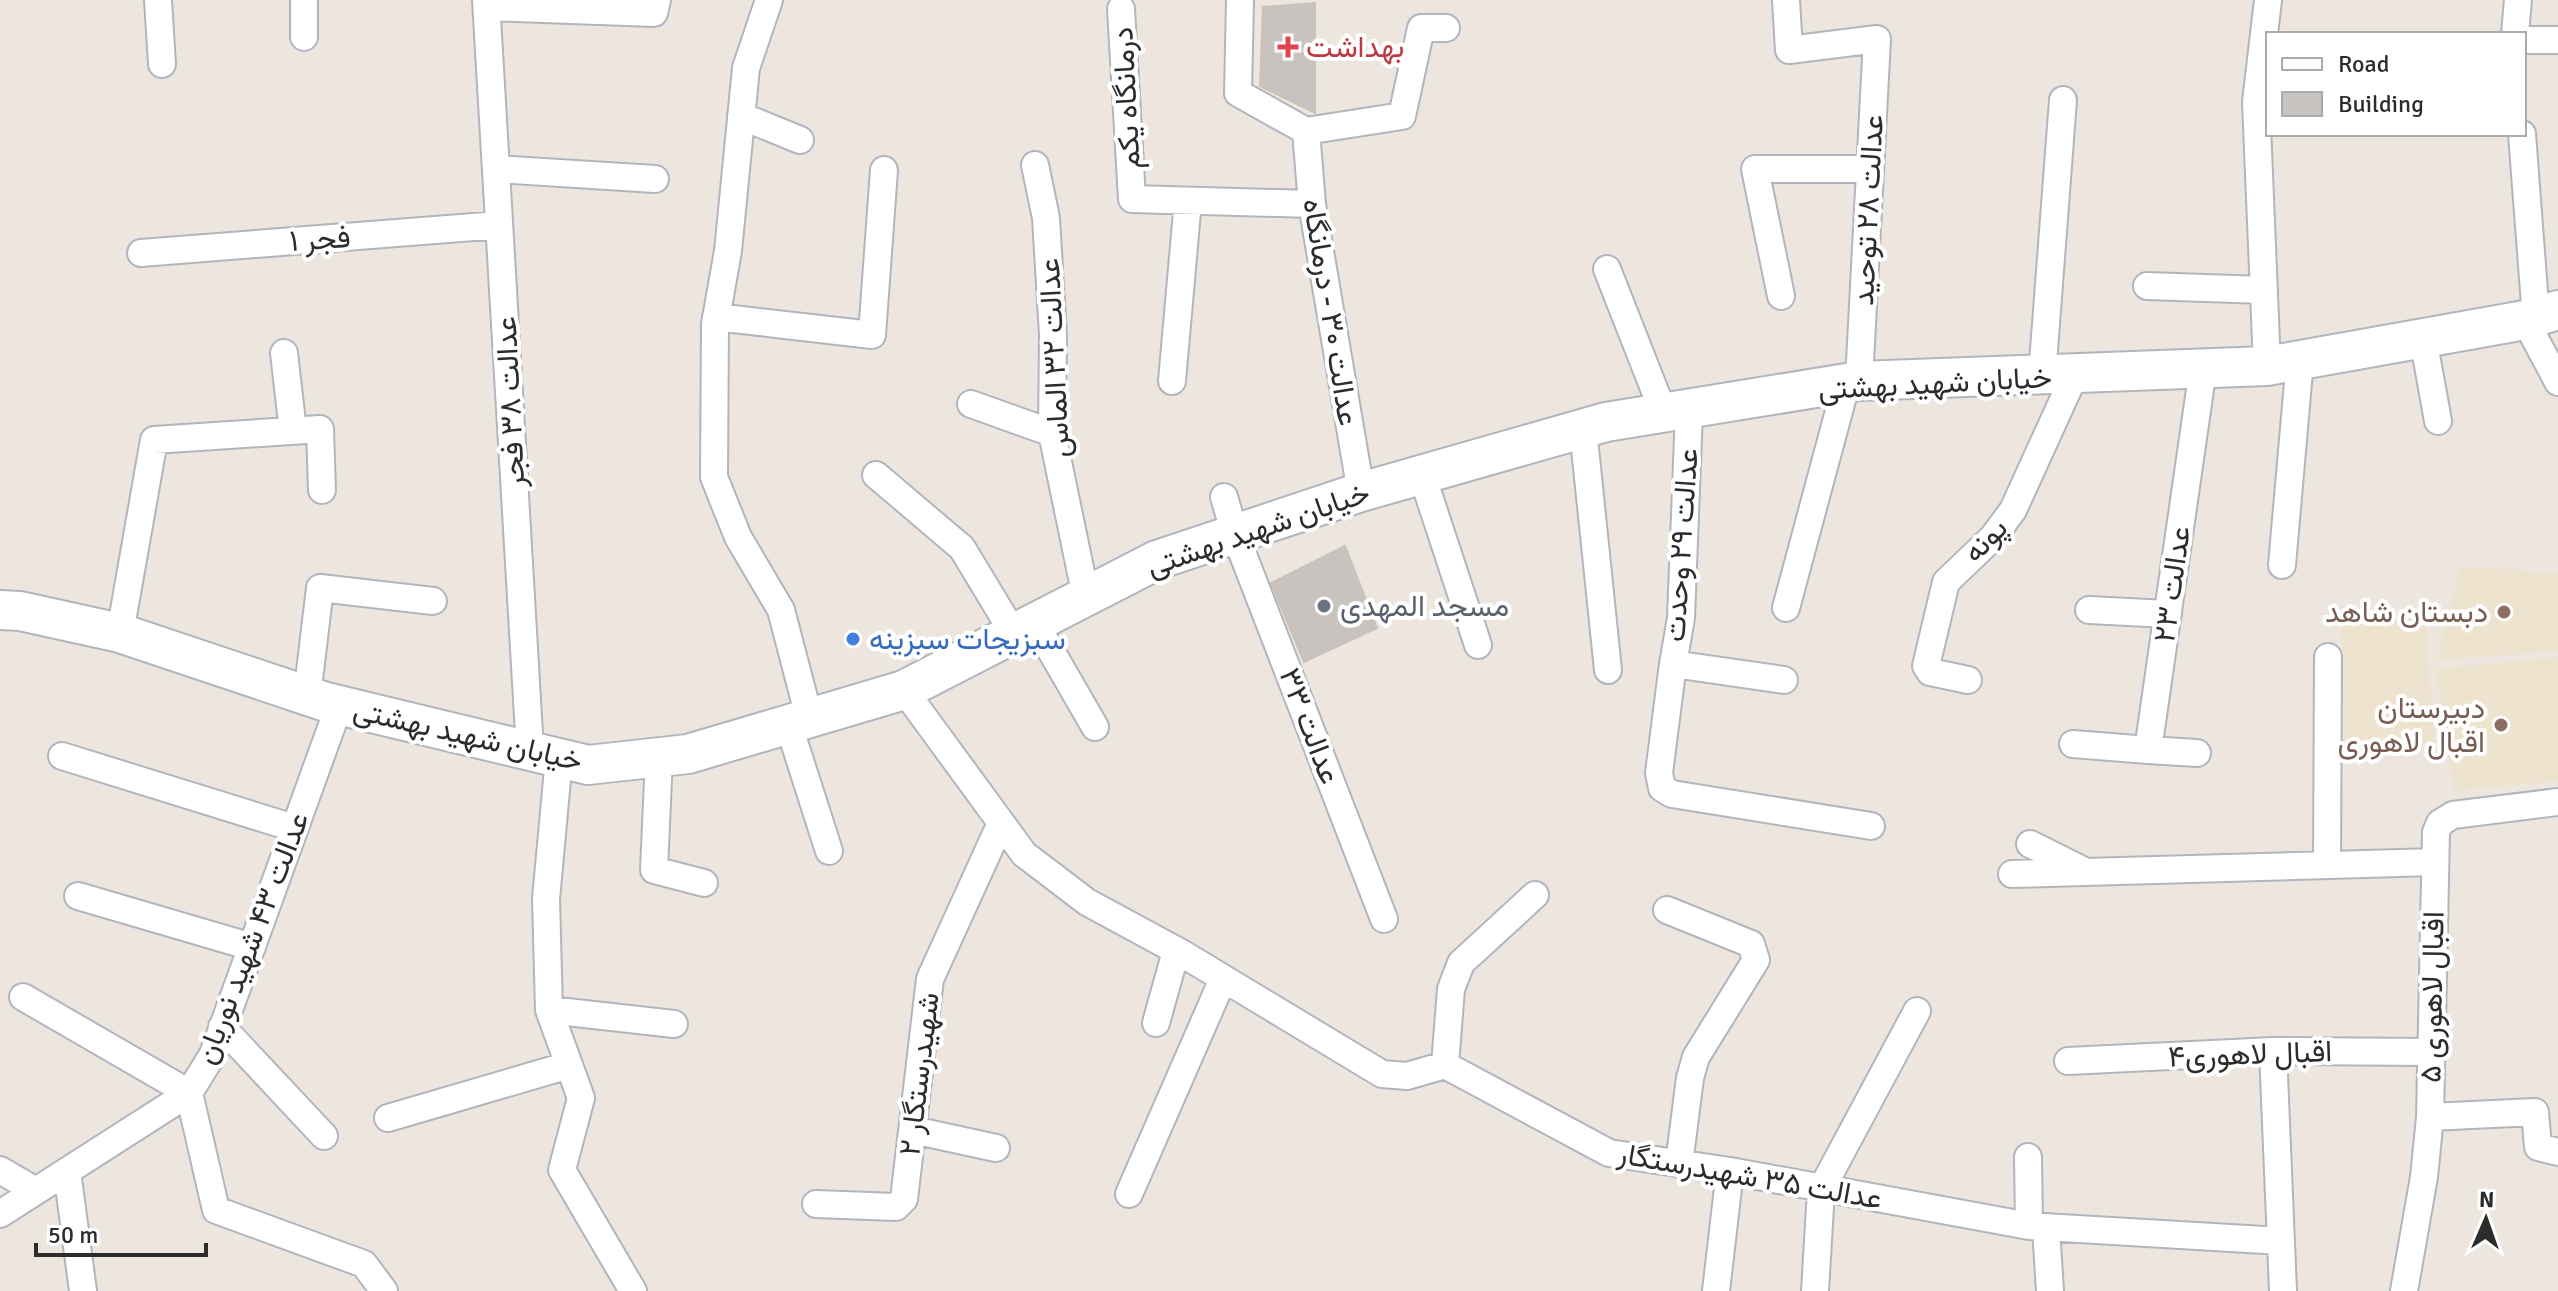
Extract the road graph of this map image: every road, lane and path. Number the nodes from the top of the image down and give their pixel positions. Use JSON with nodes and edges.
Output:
{"nodes":[{"id":1,"x":158,"y":0,"type":"edge"},
{"id":2,"x":304,"y":0,"type":"edge"},
{"id":3,"x":657,"y":0,"type":"edge"},
{"id":4,"x":769,"y":0,"type":"edge"},
{"id":5,"x":1240,"y":0,"type":"edge"},
{"id":6,"x":1786,"y":0,"type":"edge"},
{"id":7,"x":2268,"y":0,"type":"edge"},
{"id":8,"x":2518,"y":0,"type":"edge"},
{"id":9,"x":487,"y":4,"type":"edge"},
{"id":10,"x":1121,"y":9,"type":"dead end"},
{"id":11,"x":1446,"y":28,"type":"dead end"},
{"id":12,"x":2515,"y":32,"type":"edge"},
{"id":13,"x":304,"y":37,"type":"dead end"},
{"id":14,"x":2526,"y":40,"type":"edge"},
{"id":15,"x":2558,"y":40,"type":"edge"},
{"id":16,"x":162,"y":64,"type":"dead end"},
{"id":17,"x":2063,"y":100,"type":"dead end"},
{"id":18,"x":741,"y":116,"type":"junction"},
{"id":19,"x":1306,"y":131,"type":"junction"},
{"id":20,"x":2522,"y":136,"type":"edge"},
{"id":21,"x":800,"y":140,"type":"dead end"},
{"id":22,"x":1035,"y":165,"type":"dead end"},
{"id":23,"x":496,"y":169,"type":"junction"},
{"id":24,"x":1870,"y":169,"type":"junction"},
{"id":25,"x":884,"y":170,"type":"dead end"},
{"id":26,"x":655,"y":179,"type":"dead end"},
{"id":27,"x":1188,"y":201,"type":"junction"},
{"id":28,"x":1312,"y":204,"type":"junction"},
{"id":29,"x":499,"y":225,"type":"junction"},
{"id":30,"x":141,"y":253,"type":"dead end"},
{"id":31,"x":1607,"y":269,"type":"dead end"},
{"id":32,"x":2147,"y":286,"type":"dead end"},
{"id":33,"x":2264,"y":290,"type":"junction"},
{"id":34,"x":1781,"y":296,"type":"dead end"},
{"id":35,"x":2540,"y":316,"type":"edge"},
{"id":36,"x":716,"y":317,"type":"junction"},
{"id":37,"x":2423,"y":338,"type":"junction"},
{"id":38,"x":284,"y":353,"type":"dead end"},
{"id":39,"x":2283,"y":363,"type":"junction"},
{"id":40,"x":2203,"y":369,"type":"junction"},
{"id":41,"x":2058,"y":375,"type":"junction"},
{"id":42,"x":1172,"y":381,"type":"dead end"},
{"id":43,"x":2558,"y":382,"type":"edge"},
{"id":44,"x":1853,"y":383,"type":"junction"},
{"id":45,"x":971,"y":404,"type":"dead end"},
{"id":46,"x":1677,"y":413,"type":"junction"},
{"id":47,"x":2438,"y":421,"type":"dead end"},
{"id":48,"x":1583,"y":429,"type":"junction"},
{"id":49,"x":293,"y":431,"type":"junction"},
{"id":50,"x":1052,"y":433,"type":"junction"},
{"id":51,"x":876,"y":475,"type":"dead end"},
{"id":52,"x":1422,"y":475,"type":"junction"},
{"id":53,"x":322,"y":490,"type":"dead end"},
{"id":54,"x":1361,"y":492,"type":"junction"},
{"id":55,"x":1224,"y":497,"type":"dead end"},
{"id":56,"x":1235,"y":534,"type":"junction"},
{"id":57,"x":2282,"y":565,"type":"dead end"},
{"id":58,"x":1086,"y":597,"type":"junction"},
{"id":59,"x":433,"y":601,"type":"dead end"},
{"id":60,"x":1786,"y":608,"type":"dead end"},
{"id":61,"x":0,"y":610,"type":"edge"},
{"id":62,"x":2089,"y":610,"type":"dead end"},
{"id":63,"x":2168,"y":614,"type":"junction"},
{"id":64,"x":1024,"y":629,"type":"junction"},
{"id":65,"x":120,"y":633,"type":"junction"},
{"id":66,"x":1478,"y":645,"type":"dead end"},
{"id":67,"x":2328,"y":657,"type":"dead end"},
{"id":68,"x":1673,"y":664,"type":"junction"},
{"id":69,"x":1608,"y":670,"type":"dead end"},
{"id":70,"x":1784,"y":680,"type":"dead end"},
{"id":71,"x":1968,"y":680,"type":"dead end"},
{"id":72,"x":904,"y":690,"type":"junction"},
{"id":73,"x":323,"y":701,"type":"junction"},
{"id":74,"x":799,"y":720,"type":"junction"},
{"id":75,"x":1095,"y":727,"type":"dead end"},
{"id":76,"x":2073,"y":744,"type":"dead end"},
{"id":77,"x":2148,"y":750,"type":"junction"},
{"id":78,"x":2197,"y":753,"type":"dead end"},
{"id":79,"x":544,"y":755,"type":"junction"},
{"id":80,"x":62,"y":756,"type":"dead end"},
{"id":81,"x":659,"y":757,"type":"junction"},
{"id":82,"x":2558,"y":802,"type":"edge"},
{"id":83,"x":1001,"y":823,"type":"junction"},
{"id":84,"x":1871,"y":826,"type":"dead end"},
{"id":85,"x":294,"y":828,"type":"junction"},
{"id":86,"x":2030,"y":844,"type":"dead end"},
{"id":87,"x":829,"y":851,"type":"dead end"},
{"id":88,"x":2435,"y":862,"type":"junction"},
{"id":89,"x":2327,"y":865,"type":"junction"},
{"id":90,"x":2085,"y":872,"type":"junction"},
{"id":91,"x":2012,"y":874,"type":"dead end"},
{"id":92,"x":704,"y":883,"type":"dead end"},
{"id":93,"x":1535,"y":895,"type":"dead end"},
{"id":94,"x":78,"y":896,"type":"dead end"},
{"id":95,"x":1667,"y":910,"type":"dead end"},
{"id":96,"x":1384,"y":919,"type":"dead end"},
{"id":97,"x":252,"y":947,"type":"junction"},
{"id":98,"x":1176,"y":951,"type":"junction"},
{"id":99,"x":1223,"y":979,"type":"junction"},
{"id":100,"x":23,"y":997,"type":"dead end"},
{"id":101,"x":549,"y":1010,"type":"junction"},
{"id":102,"x":1917,"y":1011,"type":"dead end"},
{"id":103,"x":1156,"y":1023,"type":"dead end"},
{"id":104,"x":674,"y":1024,"type":"dead end"},
{"id":105,"x":222,"y":1027,"type":"junction"},
{"id":106,"x":2273,"y":1051,"type":"junction"},
{"id":107,"x":2431,"y":1052,"type":"junction"},
{"id":108,"x":2068,"y":1061,"type":"dead end"},
{"id":109,"x":569,"y":1065,"type":"junction"},
{"id":110,"x":1445,"y":1065,"type":"junction"},
{"id":111,"x":189,"y":1093,"type":"junction"},
{"id":112,"x":2430,"y":1117,"type":"junction"},
{"id":113,"x":388,"y":1118,"type":"dead end"},
{"id":114,"x":913,"y":1130,"type":"junction"},
{"id":115,"x":324,"y":1136,"type":"dead end"},
{"id":116,"x":996,"y":1148,"type":"dead end"},
{"id":117,"x":2558,"y":1152,"type":"edge"},
{"id":118,"x":2028,"y":1157,"type":"dead end"},
{"id":119,"x":1679,"y":1164,"type":"junction"},
{"id":120,"x":0,"y":1170,"type":"edge"},
{"id":121,"x":67,"y":1171,"type":"junction"},
{"id":122,"x":1730,"y":1171,"type":"junction"},
{"id":123,"x":1821,"y":1190,"type":"junction"},
{"id":124,"x":36,"y":1191,"type":"junction"},
{"id":125,"x":1129,"y":1194,"type":"dead end"},
{"id":126,"x":816,"y":1204,"type":"dead end"},
{"id":127,"x":0,"y":1214,"type":"edge"},
{"id":128,"x":2038,"y":1227,"type":"junction"},
{"id":129,"x":2281,"y":1241,"type":"junction"},
{"id":130,"x":83,"y":1291,"type":"edge"},
{"id":131,"x":384,"y":1291,"type":"edge"},
{"id":132,"x":633,"y":1291,"type":"edge"},
{"id":133,"x":1716,"y":1291,"type":"edge"},
{"id":134,"x":1815,"y":1291,"type":"edge"},
{"id":135,"x":2050,"y":1291,"type":"edge"},
{"id":136,"x":2283,"y":1291,"type":"edge"},
{"id":137,"x":2404,"y":1291,"type":"edge"}],
"edges":[{"from":1,"to":16,"type":"street"},
{"from":2,"to":13,"type":"street"},
{"from":3,"to":9,"type":"street"},
{"from":4,"to":18,"type":"street"},
{"from":5,"to":19,"type":"street"},
{"from":6,"to":24,"type":"street","name":"عدالت ۲۸ توحید"},
{"from":7,"to":33,"type":"street"},
{"from":8,"to":12,"type":"street"},
{"from":9,"to":23,"type":"street","name":"عدالت ۳۸ فجر"},
{"from":10,"to":27,"type":"street","name":"درمانگاه یکم"},
{"from":11,"to":19,"type":"street"},
{"from":14,"to":15,"type":"street"},
{"from":17,"to":41,"type":"street"},
{"from":18,"to":21,"type":"street"},
{"from":18,"to":36,"type":"street"},
{"from":19,"to":28,"type":"street","name":"عدالت ۳۰ - درمانگاه"},
{"from":20,"to":35,"type":"street"},
{"from":22,"to":50,"type":"street","name":"عدالت ۳۲ الماس"},
{"from":23,"to":26,"type":"street"},
{"from":23,"to":29,"type":"street","name":"عدالت ۳۸ فجر"},
{"from":24,"to":34,"type":"street"},
{"from":24,"to":44,"type":"street","name":"عدالت ۲۸ توحید"},
{"from":25,"to":36,"type":"street"},
{"from":27,"to":28,"type":"street","name":"درمانگاه یکم"},
{"from":27,"to":42,"type":"street"},
{"from":28,"to":54,"type":"street","name":"عدالت ۳۰ - درمانگاه"},
{"from":29,"to":30,"type":"street","name":"فجر ۱"},
{"from":29,"to":79,"type":"street","name":"عدالت ۳۸ فجر"},
{"from":31,"to":46,"type":"street"},
{"from":32,"to":33,"type":"street"},
{"from":33,"to":39,"type":"street"},
{"from":35,"to":37,"type":"main road","name":"خیابان شهید بهشتی"},
{"from":35,"to":43,"type":"street"},
{"from":36,"to":74,"type":"street"},
{"from":37,"to":39,"type":"main road","name":"خیابان شهید بهشتی"},
{"from":37,"to":47,"type":"street"},
{"from":38,"to":49,"type":"street"},
{"from":39,"to":40,"type":"main road","name":"خیابان شهید بهشتی"},
{"from":39,"to":57,"type":"street"},
{"from":40,"to":41,"type":"main road","name":"خیابان شهید بهشتی"},
{"from":40,"to":63,"type":"street","name":"عدالت ۲۳"},
{"from":41,"to":44,"type":"main road","name":"خیابان شهید بهشتی"},
{"from":41,"to":71,"type":"street","name":"پونه"},
{"from":44,"to":46,"type":"main road","name":"خیابان شهید بهشتی"},
{"from":44,"to":60,"type":"street","name":"عدالت ۲۸ توحید"},
{"from":45,"to":50,"type":"street"},
{"from":46,"to":48,"type":"main road","name":"خیابان شهید بهشتی"},
{"from":46,"to":68,"type":"street","name":"عدالت ۲۹ وحدت"},
{"from":48,"to":52,"type":"main road","name":"خیابان شهید بهشتی"},
{"from":48,"to":69,"type":"street"},
{"from":49,"to":53,"type":"street"},
{"from":49,"to":65,"type":"street"},
{"from":50,"to":58,"type":"street","name":"عدالت ۳۲ الماس"},
{"from":51,"to":64,"type":"street"},
{"from":52,"to":54,"type":"main road","name":"خیابان شهید بهشتی"},
{"from":52,"to":66,"type":"street"},
{"from":54,"to":56,"type":"main road","name":"خیابان شهید بهشتی"},
{"from":55,"to":56,"type":"street","name":"عدالت ۳۳"},
{"from":56,"to":58,"type":"main road","name":"خیابان شهید بهشتی"},
{"from":56,"to":96,"type":"street","name":"عدالت ۳۳"},
{"from":58,"to":64,"type":"main road","name":"خیابان شهید بهشتی"},
{"from":59,"to":73,"type":"street","name":"عدالت ۴۳ شهید نوریان"},
{"from":61,"to":65,"type":"main road","name":"خیابان شهید بهشتی"},
{"from":62,"to":63,"type":"street"},
{"from":63,"to":77,"type":"street","name":"عدالت ۲۳"},
{"from":64,"to":72,"type":"main road","name":"خیابان شهید بهشتی"},
{"from":64,"to":75,"type":"street"},
{"from":65,"to":73,"type":"main road","name":"خیابان شهید بهشتی"},
{"from":67,"to":89,"type":"street"},
{"from":68,"to":70,"type":"street","name":"عدالت ۲۹ وحدت"},
{"from":68,"to":84,"type":"street"},
{"from":72,"to":74,"type":"main road","name":"خیابان شهید بهشتی"},
{"from":72,"to":83,"type":"street"},
{"from":73,"to":79,"type":"main road","name":"خیابان شهید بهشتی"},
{"from":73,"to":85,"type":"street","name":"عدالت ۴۳ شهید نوریان"},
{"from":74,"to":81,"type":"main road","name":"خیابان شهید بهشتی"},
{"from":74,"to":87,"type":"street"},
{"from":76,"to":77,"type":"street"},
{"from":77,"to":78,"type":"street"},
{"from":79,"to":81,"type":"main road","name":"خیابان شهید بهشتی"},
{"from":79,"to":101,"type":"street","name":"عدالت ۳۸ فجر"},
{"from":80,"to":85,"type":"street"},
{"from":81,"to":92,"type":"street"},
{"from":82,"to":88,"type":"street","name":"اقبال لاهوری ۵"},
{"from":83,"to":98,"type":"street"},
{"from":83,"to":114,"type":"street","name":"شهیدرستگار ۲"},
{"from":85,"to":97,"type":"street","name":"عدالت ۴۳ شهید نوریان"},
{"from":86,"to":90,"type":"street"},
{"from":88,"to":89,"type":"street"},
{"from":88,"to":107,"type":"street","name":"اقبال لاهوری ۵"},
{"from":89,"to":90,"type":"street"},
{"from":90,"to":91,"type":"street"},
{"from":93,"to":110,"type":"street"},
{"from":94,"to":97,"type":"street"},
{"from":95,"to":119,"type":"street"},
{"from":97,"to":105,"type":"street","name":"عدالت ۴۳ شهید نوریان"},
{"from":98,"to":99,"type":"street"},
{"from":98,"to":103,"type":"street"},
{"from":99,"to":110,"type":"street"},
{"from":99,"to":125,"type":"street"},
{"from":100,"to":111,"type":"street"},
{"from":101,"to":104,"type":"street"},
{"from":101,"to":109,"type":"street","name":"عدالت ۳۸ فجر"},
{"from":102,"to":123,"type":"street"},
{"from":105,"to":111,"type":"street","name":"عدالت ۴۳ شهید نوریان"},
{"from":105,"to":115,"type":"street"},
{"from":106,"to":107,"type":"street","name":"اقبال لاهوری۴"},
{"from":106,"to":108,"type":"street","name":"اقبال لاهوری۴"},
{"from":106,"to":129,"type":"street"},
{"from":107,"to":112,"type":"street","name":"اقبال لاهوری ۵"},
{"from":109,"to":113,"type":"street"},
{"from":109,"to":132,"type":"street","name":"عدالت ۳۸ فجر"},
{"from":110,"to":119,"type":"street","name":"عدالت ۳۵ شهیدرستگار"},
{"from":111,"to":121,"type":"street","name":"عدالت ۴۳ شهید نوریان"},
{"from":111,"to":131,"type":"street"},
{"from":112,"to":117,"type":"street"},
{"from":112,"to":137,"type":"street","name":"اقبال لاهوری ۵"},
{"from":114,"to":116,"type":"street"},
{"from":114,"to":126,"type":"street","name":"شهیدرستگار ۲"},
{"from":118,"to":128,"type":"street"},
{"from":119,"to":122,"type":"street","name":"عدالت ۳۵ شهیدرستگار"},
{"from":120,"to":124,"type":"street"},
{"from":121,"to":124,"type":"street","name":"عدالت ۴۳ شهید نوریان"},
{"from":121,"to":130,"type":"street"},
{"from":122,"to":123,"type":"street","name":"عدالت ۳۵ شهیدرستگار"},
{"from":122,"to":133,"type":"street"},
{"from":123,"to":128,"type":"street","name":"عدالت ۳۵ شهیدرستگار"},
{"from":123,"to":134,"type":"street"},
{"from":124,"to":127,"type":"street","name":"عدالت ۴۳ شهید نوریان"},
{"from":128,"to":129,"type":"street","name":"عدالت ۳۵ شهیدرستگار"},
{"from":128,"to":135,"type":"street"},
{"from":129,"to":136,"type":"street"}]}
